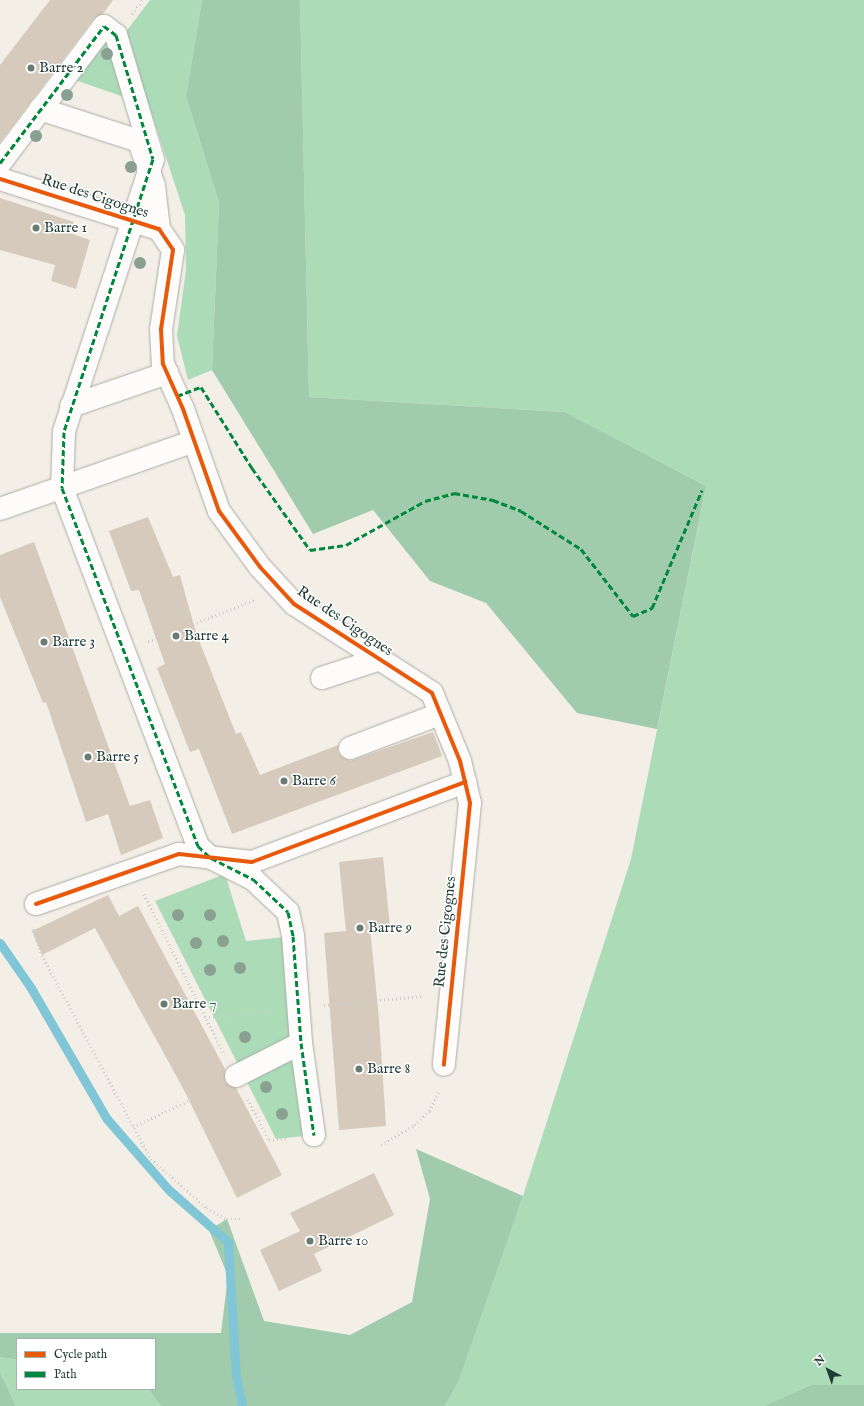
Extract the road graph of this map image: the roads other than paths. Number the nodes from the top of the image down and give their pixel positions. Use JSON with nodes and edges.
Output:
{"nodes":[{"id":1,"x":40,"y":109,"type":"junction"},
{"id":2,"x":0,"y":163,"type":"edge"},
{"id":3,"x":150,"y":172,"type":"junction"},
{"id":4,"x":0,"y":179,"type":"edge"},
{"id":5,"x":133,"y":221,"type":"junction"},
{"id":6,"x":159,"y":229,"type":"junction"},
{"id":7,"x":167,"y":373,"type":"junction"},
{"id":8,"x":71,"y":406,"type":"junction"},
{"id":9,"x":194,"y":441,"type":"junction"},
{"id":10,"x":62,"y":488,"type":"junction"},
{"id":11,"x":0,"y":509,"type":"edge"},
{"id":12,"x":380,"y":659,"type":"junction"},
{"id":13,"x":322,"y":678,"type":"dead end"},
{"id":14,"x":440,"y":714,"type":"junction"},
{"id":15,"x":350,"y":748,"type":"dead end"},
{"id":16,"x":465,"y":782,"type":"junction"},
{"id":17,"x":211,"y":858,"type":"junction"},
{"id":18,"x":36,"y":904,"type":"road end"},
{"id":19,"x":301,"y":1043,"type":"junction"},
{"id":20,"x":444,"y":1065,"type":"road end"},
{"id":21,"x":236,"y":1076,"type":"road end"},
{"id":22,"x":314,"y":1135,"type":"road end"}],
"edges":[{"from":1,"to":2,"type":"street"},
{"from":1,"to":3,"type":"street"},
{"from":1,"to":3,"type":"street"},
{"from":3,"to":5,"type":"street"},
{"from":3,"to":6,"type":"street"},
{"from":4,"to":5,"type":"street","name":"Rue des Cigognes"},
{"from":5,"to":6,"type":"street","name":"Rue des Cigognes"},
{"from":5,"to":8,"type":"street"},
{"from":6,"to":7,"type":"street","name":"Rue des Cigognes"},
{"from":7,"to":8,"type":"street"},
{"from":7,"to":9,"type":"street","name":"Rue des Cigognes"},
{"from":8,"to":10,"type":"street"},
{"from":9,"to":10,"type":"street"},
{"from":9,"to":12,"type":"street","name":"Rue des Cigognes"},
{"from":10,"to":11,"type":"street"},
{"from":10,"to":17,"type":"street"},
{"from":12,"to":13,"type":"street"},
{"from":12,"to":14,"type":"street","name":"Rue des Cigognes"},
{"from":14,"to":15,"type":"street"},
{"from":14,"to":16,"type":"street","name":"Rue des Cigognes"},
{"from":16,"to":17,"type":"street"},
{"from":16,"to":20,"type":"street","name":"Rue des Cigognes"},
{"from":17,"to":18,"type":"street"},
{"from":17,"to":19,"type":"street"},
{"from":19,"to":21,"type":"street"},
{"from":19,"to":22,"type":"street"}]}
